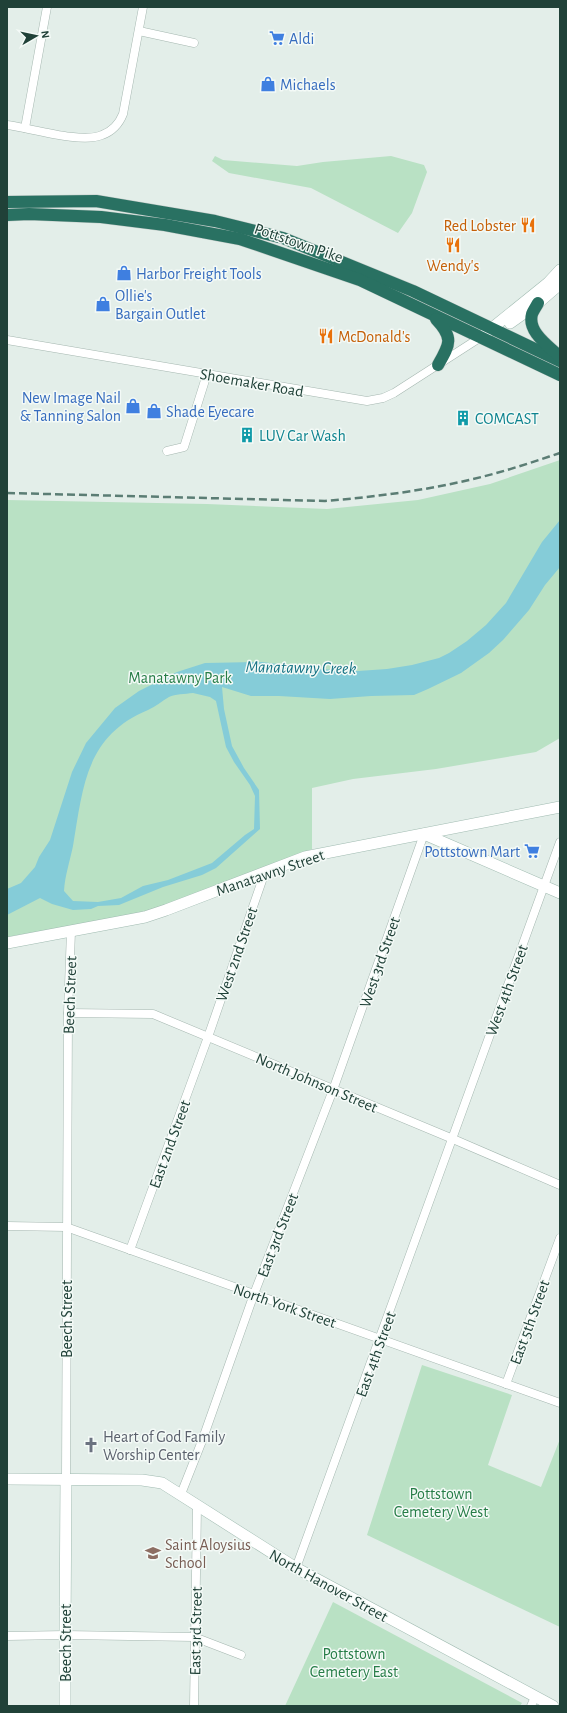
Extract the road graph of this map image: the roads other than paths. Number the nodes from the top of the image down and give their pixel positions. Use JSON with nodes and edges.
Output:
{"nodes":[{"id":1,"x":47,"y":7,"type":"edge"},
{"id":2,"x":144,"y":7,"type":"edge"},
{"id":3,"x":139,"y":31,"type":"junction"},
{"id":4,"x":194,"y":43,"type":"dead end"},
{"id":5,"x":7,"y":125,"type":"edge"},
{"id":6,"x":25,"y":128,"type":"junction"},
{"id":7,"x":7,"y":202,"type":"edge"},
{"id":8,"x":7,"y":215,"type":"edge"},
{"id":9,"x":560,"y":270,"type":"edge"},
{"id":10,"x":560,"y":284,"type":"edge"},
{"id":11,"x":538,"y":303,"type":"junction"},
{"id":12,"x":431,"y":314,"type":"junction"},
{"id":13,"x":495,"y":330,"type":"junction"},
{"id":14,"x":481,"y":337,"type":"junction"},
{"id":15,"x":7,"y":340,"type":"edge"},
{"id":16,"x":560,"y":357,"type":"edge"},
{"id":17,"x":560,"y":361,"type":"edge"},
{"id":18,"x":438,"y":365,"type":"junction"},
{"id":19,"x":207,"y":374,"type":"junction"},
{"id":20,"x":560,"y":375,"type":"edge"},
{"id":21,"x":168,"y":451,"type":"dead end"},
{"id":22,"x":560,"y":807,"type":"edge"},
{"id":23,"x":424,"y":834,"type":"junction"},
{"id":24,"x":560,"y":842,"type":"edge"},
{"id":25,"x":264,"y":872,"type":"junction"},
{"id":26,"x":543,"y":886,"type":"junction"},
{"id":27,"x":560,"y":893,"type":"edge"},
{"id":28,"x":71,"y":931,"type":"junction"},
{"id":29,"x":7,"y":943,"type":"edge"},
{"id":30,"x":68,"y":1013,"type":"junction"},
{"id":31,"x":208,"y":1037,"type":"junction"},
{"id":32,"x":333,"y":1090,"type":"junction"},
{"id":33,"x":453,"y":1139,"type":"junction"},
{"id":34,"x":560,"y":1185,"type":"edge"},
{"id":35,"x":7,"y":1226,"type":"edge"},
{"id":36,"x":66,"y":1228,"type":"junction"},
{"id":37,"x":560,"y":1238,"type":"edge"},
{"id":38,"x":130,"y":1250,"type":"junction"},
{"id":39,"x":254,"y":1294,"type":"junction"},
{"id":40,"x":381,"y":1339,"type":"junction"},
{"id":41,"x":506,"y":1384,"type":"junction"},
{"id":42,"x":560,"y":1403,"type":"edge"},
{"id":43,"x":7,"y":1479,"type":"edge"},
{"id":44,"x":66,"y":1479,"type":"junction"},
{"id":45,"x":181,"y":1494,"type":"junction"},
{"id":46,"x":198,"y":1507,"type":"junction"},
{"id":47,"x":296,"y":1568,"type":"junction"},
{"id":48,"x":64,"y":1635,"type":"junction"},
{"id":49,"x":7,"y":1636,"type":"edge"},
{"id":50,"x":194,"y":1637,"type":"junction"},
{"id":51,"x":241,"y":1655,"type":"dead end"},
{"id":52,"x":533,"y":1702,"type":"edge"},
{"id":53,"x":66,"y":1706,"type":"edge"},
{"id":54,"x":194,"y":1706,"type":"edge"},
{"id":55,"x":553,"y":1706,"type":"edge"}],
"edges":[{"from":1,"to":6,"type":"street"},
{"from":2,"to":3,"type":"street"},
{"from":3,"to":4,"type":"street"},
{"from":3,"to":6,"type":"street"},
{"from":5,"to":6,"type":"street"},
{"from":7,"to":13,"type":"highway","name":"Pottstown Pike"},
{"from":8,"to":12,"type":"highway","name":"Pottstown Pike"},
{"from":9,"to":13,"type":"street","name":"Shoemaker Road"},
{"from":10,"to":11,"type":"street","name":"Shoemaker Road"},
{"from":11,"to":13,"type":"street","name":"Shoemaker Road"},
{"from":11,"to":16,"type":"highway"},
{"from":12,"to":14,"type":"highway","name":"Pottstown Pike"},
{"from":12,"to":18,"type":"highway"},
{"from":13,"to":14,"type":"street","name":"Shoemaker Road"},
{"from":13,"to":17,"type":"highway","name":"Pottstown Pike"},
{"from":14,"to":18,"type":"street","name":"Shoemaker Road"},
{"from":14,"to":20,"type":"highway","name":"Pottstown Pike"},
{"from":15,"to":19,"type":"street","name":"Shoemaker Road"},
{"from":18,"to":19,"type":"street","name":"Shoemaker Road"},
{"from":19,"to":21,"type":"street"},
{"from":22,"to":23,"type":"street","name":"Manatawny Street"},
{"from":23,"to":25,"type":"street","name":"Manatawny Street"},
{"from":23,"to":26,"type":"street"},
{"from":23,"to":32,"type":"street","name":"West 3rd Street"},
{"from":24,"to":26,"type":"street","name":"West 4th Street"},
{"from":25,"to":28,"type":"street","name":"Manatawny Street"},
{"from":25,"to":31,"type":"street","name":"West 2nd Street"},
{"from":26,"to":27,"type":"street"},
{"from":26,"to":33,"type":"street","name":"West 4th Street"},
{"from":28,"to":29,"type":"street","name":"Manatawny Street"},
{"from":28,"to":30,"type":"street","name":"Beech Street"},
{"from":30,"to":31,"type":"street","name":"North Johnson Street"},
{"from":30,"to":36,"type":"street","name":"Beech Street"},
{"from":31,"to":32,"type":"street","name":"North Johnson Street"},
{"from":31,"to":38,"type":"street","name":"East 2nd Street"},
{"from":32,"to":33,"type":"street","name":"North Johnson Street"},
{"from":32,"to":39,"type":"street","name":"East 3rd Street"},
{"from":33,"to":34,"type":"street","name":"North Johnson Street"},
{"from":33,"to":40,"type":"street","name":"East 4th Street"},
{"from":35,"to":36,"type":"street","name":"North York Street"},
{"from":36,"to":38,"type":"street","name":"North York Street"},
{"from":36,"to":44,"type":"street","name":"Beech Street"},
{"from":37,"to":41,"type":"street","name":"East 5th Street"},
{"from":38,"to":39,"type":"street","name":"North York Street"},
{"from":39,"to":40,"type":"street","name":"North York Street"},
{"from":39,"to":45,"type":"street","name":"East 3rd Street"},
{"from":40,"to":41,"type":"street","name":"North York Street"},
{"from":40,"to":47,"type":"street","name":"East 4th Street"},
{"from":41,"to":42,"type":"street","name":"North York Street"},
{"from":43,"to":44,"type":"street","name":"North Hanover Street"},
{"from":44,"to":45,"type":"street","name":"North Hanover Street"},
{"from":44,"to":48,"type":"street","name":"Beech Street"},
{"from":45,"to":46,"type":"street","name":"North Hanover Street"},
{"from":46,"to":47,"type":"street","name":"North Hanover Street"},
{"from":46,"to":50,"type":"street","name":"East 3rd Street"},
{"from":47,"to":52,"type":"street","name":"North Hanover Street"},
{"from":48,"to":49,"type":"street"},
{"from":48,"to":50,"type":"street"},
{"from":48,"to":53,"type":"street","name":"Beech Street"},
{"from":50,"to":51,"type":"street"},
{"from":50,"to":54,"type":"street","name":"East 3rd Street"},
{"from":52,"to":55,"type":"street","name":"North Hanover Street"}]}
